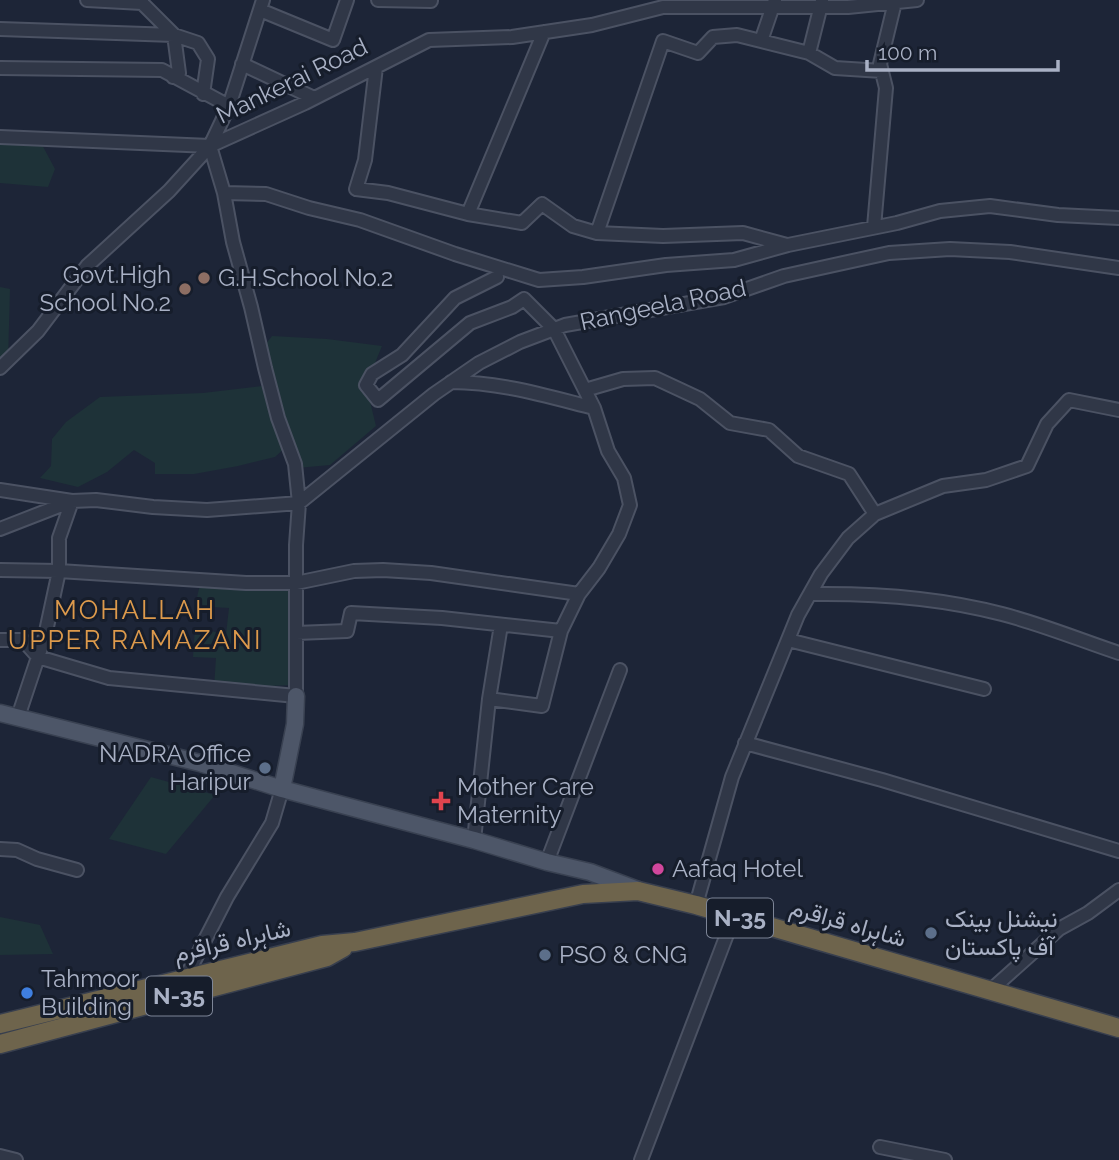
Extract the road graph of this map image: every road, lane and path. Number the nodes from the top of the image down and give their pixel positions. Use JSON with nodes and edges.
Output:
{"nodes":[{"id":1,"x":87,"y":0,"type":"edge"},
{"id":2,"x":347,"y":0,"type":"edge"},
{"id":3,"x":377,"y":0,"type":"edge"},
{"id":4,"x":917,"y":0,"type":"edge"},
{"id":5,"x":142,"y":1,"type":"edge"},
{"id":6,"x":431,"y":1,"type":"edge"},
{"id":7,"x":895,"y":2,"type":"junction"},
{"id":8,"x":695,"y":3,"type":"edge"},
{"id":9,"x":738,"y":3,"type":"edge"},
{"id":10,"x":774,"y":3,"type":"edge"},
{"id":11,"x":821,"y":3,"type":"edge"},
{"id":12,"x":656,"y":4,"type":"edge"},
{"id":13,"x":261,"y":5,"type":"edge"},
{"id":14,"x":0,"y":29,"type":"edge"},
{"id":15,"x":544,"y":32,"type":"junction"},
{"id":16,"x":174,"y":35,"type":"junction"},
{"id":17,"x":761,"y":41,"type":"junction"},
{"id":18,"x":809,"y":53,"type":"junction"},
{"id":19,"x":242,"y":64,"type":"junction"},
{"id":20,"x":376,"y":67,"type":"junction"},
{"id":21,"x":0,"y":68,"type":"edge"},
{"id":22,"x":882,"y":71,"type":"junction"},
{"id":23,"x":173,"y":76,"type":"junction"},
{"id":24,"x":203,"y":94,"type":"junction"},
{"id":25,"x":314,"y":98,"type":"junction"},
{"id":26,"x":229,"y":106,"type":"junction"},
{"id":27,"x":0,"y":137,"type":"edge"},
{"id":28,"x":210,"y":146,"type":"junction"},
{"id":29,"x":224,"y":193,"type":"junction"},
{"id":30,"x":468,"y":214,"type":"junction"},
{"id":31,"x":1119,"y":218,"type":"edge"},
{"id":32,"x":874,"y":227,"type":"junction"},
{"id":33,"x":597,"y":233,"type":"junction"},
{"id":34,"x":788,"y":245,"type":"junction"},
{"id":35,"x":1119,"y":268,"type":"edge"},
{"id":36,"x":497,"y":277,"type":"dead end"},
{"id":37,"x":554,"y":329,"type":"junction"},
{"id":38,"x":0,"y":368,"type":"edge"},
{"id":39,"x":451,"y":382,"type":"junction"},
{"id":40,"x":585,"y":390,"type":"junction"},
{"id":41,"x":594,"y":408,"type":"junction"},
{"id":42,"x":1119,"y":410,"type":"edge"},
{"id":43,"x":0,"y":490,"type":"edge"},
{"id":44,"x":72,"y":501,"type":"junction"},
{"id":45,"x":299,"y":503,"type":"junction"},
{"id":46,"x":875,"y":514,"type":"junction"},
{"id":47,"x":0,"y":529,"type":"edge"},
{"id":48,"x":0,"y":570,"type":"edge"},
{"id":49,"x":59,"y":571,"type":"junction"},
{"id":50,"x":296,"y":583,"type":"junction"},
{"id":51,"x":579,"y":594,"type":"junction"},
{"id":52,"x":810,"y":594,"type":"junction"},
{"id":53,"x":501,"y":625,"type":"junction"},
{"id":54,"x":561,"y":631,"type":"junction"},
{"id":55,"x":296,"y":633,"type":"junction"},
{"id":56,"x":0,"y":640,"type":"edge"},
{"id":57,"x":788,"y":640,"type":"junction"},
{"id":58,"x":1119,"y":653,"type":"edge"},
{"id":59,"x":38,"y":657,"type":"junction"},
{"id":60,"x":620,"y":670,"type":"dead end"},
{"id":61,"x":984,"y":689,"type":"dead end"},
{"id":62,"x":296,"y":696,"type":"junction"},
{"id":63,"x":489,"y":699,"type":"junction"},
{"id":64,"x":0,"y":713,"type":"edge"},
{"id":65,"x":18,"y":717,"type":"junction"},
{"id":66,"x":745,"y":743,"type":"junction"},
{"id":67,"x":282,"y":789,"type":"junction"},
{"id":68,"x":474,"y":840,"type":"junction"},
{"id":69,"x":0,"y":849,"type":"edge"},
{"id":70,"x":1119,"y":851,"type":"edge"},
{"id":71,"x":547,"y":862,"type":"junction"},
{"id":72,"x":78,"y":870,"type":"dead end"},
{"id":73,"x":1119,"y":890,"type":"edge"},
{"id":74,"x":638,"y":891,"type":"junction"},
{"id":75,"x":696,"y":905,"type":"junction"},
{"id":76,"x":734,"y":916,"type":"junction"},
{"id":77,"x":355,"y":942,"type":"junction"},
{"id":78,"x":186,"y":977,"type":"junction"},
{"id":79,"x":991,"y":990,"type":"junction"},
{"id":80,"x":0,"y":1024,"type":"edge"},
{"id":81,"x":1119,"y":1028,"type":"edge"},
{"id":82,"x":0,"y":1044,"type":"edge"},
{"id":83,"x":880,"y":1147,"type":"dead end"},
{"id":84,"x":0,"y":1156,"type":"edge"},
{"id":85,"x":16,"y":1160,"type":"edge"},
{"id":86,"x":641,"y":1160,"type":"edge"},
{"id":87,"x":945,"y":1160,"type":"edge"}],
"edges":[{"from":1,"to":5,"type":"street"},
{"from":2,"to":13,"type":"street"},
{"from":3,"to":6,"type":"street"},
{"from":4,"to":7,"type":"street","name":"Mankerai Road"},
{"from":5,"to":16,"type":"street"},
{"from":7,"to":11,"type":"street","name":"Mankerai Road"},
{"from":7,"to":22,"type":"street"},
{"from":8,"to":9,"type":"street","name":"Mankerai Road"},
{"from":8,"to":12,"type":"street","name":"Mankerai Road"},
{"from":9,"to":10,"type":"street","name":"Mankerai Road"},
{"from":10,"to":11,"type":"street","name":"Mankerai Road"},
{"from":10,"to":17,"type":"street"},
{"from":11,"to":18,"type":"street"},
{"from":12,"to":15,"type":"street","name":"Mankerai Road"},
{"from":13,"to":19,"type":"street"},
{"from":14,"to":16,"type":"street"},
{"from":15,"to":20,"type":"street","name":"Mankerai Road"},
{"from":15,"to":30,"type":"street"},
{"from":16,"to":23,"type":"street"},
{"from":16,"to":24,"type":"street"},
{"from":17,"to":18,"type":"street"},
{"from":17,"to":33,"type":"street"},
{"from":18,"to":22,"type":"street"},
{"from":19,"to":25,"type":"street"},
{"from":19,"to":26,"type":"street"},
{"from":20,"to":25,"type":"street","name":"Mankerai Road"},
{"from":20,"to":30,"type":"street"},
{"from":21,"to":23,"type":"street"},
{"from":22,"to":32,"type":"street"},
{"from":23,"to":24,"type":"street"},
{"from":24,"to":26,"type":"street"},
{"from":25,"to":28,"type":"street","name":"Mankerai Road"},
{"from":26,"to":28,"type":"street"},
{"from":27,"to":28,"type":"street"},
{"from":28,"to":29,"type":"street","name":"Mankerai Road"},
{"from":28,"to":38,"type":"street"},
{"from":29,"to":34,"type":"street"},
{"from":29,"to":45,"type":"street","name":"Mankerai Road"},
{"from":30,"to":33,"type":"street"},
{"from":31,"to":32,"type":"street"},
{"from":32,"to":34,"type":"street"},
{"from":33,"to":34,"type":"street"},
{"from":35,"to":37,"type":"street","name":"Rangeela Road"},
{"from":36,"to":37,"type":"street"},
{"from":37,"to":39,"type":"street","name":"Rangeela Road"},
{"from":37,"to":40,"type":"street"},
{"from":39,"to":41,"type":"street"},
{"from":39,"to":45,"type":"street","name":"Rangeela Road"},
{"from":40,"to":41,"type":"street"},
{"from":40,"to":46,"type":"street"},
{"from":41,"to":51,"type":"street"},
{"from":42,"to":46,"type":"street"},
{"from":43,"to":44,"type":"street"},
{"from":44,"to":45,"type":"street"},
{"from":44,"to":47,"type":"street"},
{"from":44,"to":49,"type":"street"},
{"from":45,"to":50,"type":"street","name":"Mankerai Road"},
{"from":46,"to":52,"type":"street"},
{"from":48,"to":49,"type":"street"},
{"from":49,"to":50,"type":"street"},
{"from":49,"to":59,"type":"street"},
{"from":50,"to":51,"type":"street"},
{"from":50,"to":55,"type":"street","name":"Mankerai Road"},
{"from":51,"to":54,"type":"street"},
{"from":52,"to":57,"type":"street"},
{"from":52,"to":58,"type":"street"},
{"from":53,"to":54,"type":"street"},
{"from":53,"to":55,"type":"street"},
{"from":53,"to":63,"type":"street"},
{"from":54,"to":63,"type":"street"},
{"from":55,"to":62,"type":"street","name":"Mankerai Road"},
{"from":56,"to":59,"type":"street"},
{"from":57,"to":61,"type":"street"},
{"from":57,"to":66,"type":"street"},
{"from":59,"to":62,"type":"street"},
{"from":59,"to":65,"type":"street"},
{"from":60,"to":71,"type":"street"},
{"from":62,"to":67,"type":"main road","name":"Mankerai Road"},
{"from":63,"to":68,"type":"street"},
{"from":64,"to":65,"type":"main road"},
{"from":65,"to":67,"type":"main road"},
{"from":66,"to":70,"type":"street"},
{"from":66,"to":75,"type":"street"},
{"from":67,"to":68,"type":"main road"},
{"from":67,"to":78,"type":"street"},
{"from":68,"to":71,"type":"main road"},
{"from":69,"to":72,"type":"street"},
{"from":71,"to":74,"type":"main road"},
{"from":73,"to":79,"type":"street"},
{"from":74,"to":75,"type":"highway","name":"شاہراہ قراقرم","number":"N-35"},
{"from":74,"to":77,"type":"highway","name":"شاہراہ قراقرم","number":"N-35"},
{"from":75,"to":76,"type":"highway","name":"شاہراہ قراقرم","number":"N-35"},
{"from":76,"to":79,"type":"highway","name":"شاہراہ قراقرم","number":"N-35"},
{"from":76,"to":86,"type":"street"},
{"from":77,"to":78,"type":"highway","name":"شاہراہ قراقرم","number":"N-35"},
{"from":77,"to":82,"type":"highway","name":"شاہراہ قراقرم","number":"N-35"},
{"from":78,"to":80,"type":"highway","name":"شاہراہ قراقرم","number":"N-35"},
{"from":79,"to":81,"type":"highway","name":"شاہراہ قراقرم","number":"N-35"},
{"from":83,"to":87,"type":"street"},
{"from":84,"to":85,"type":"street"}]}
